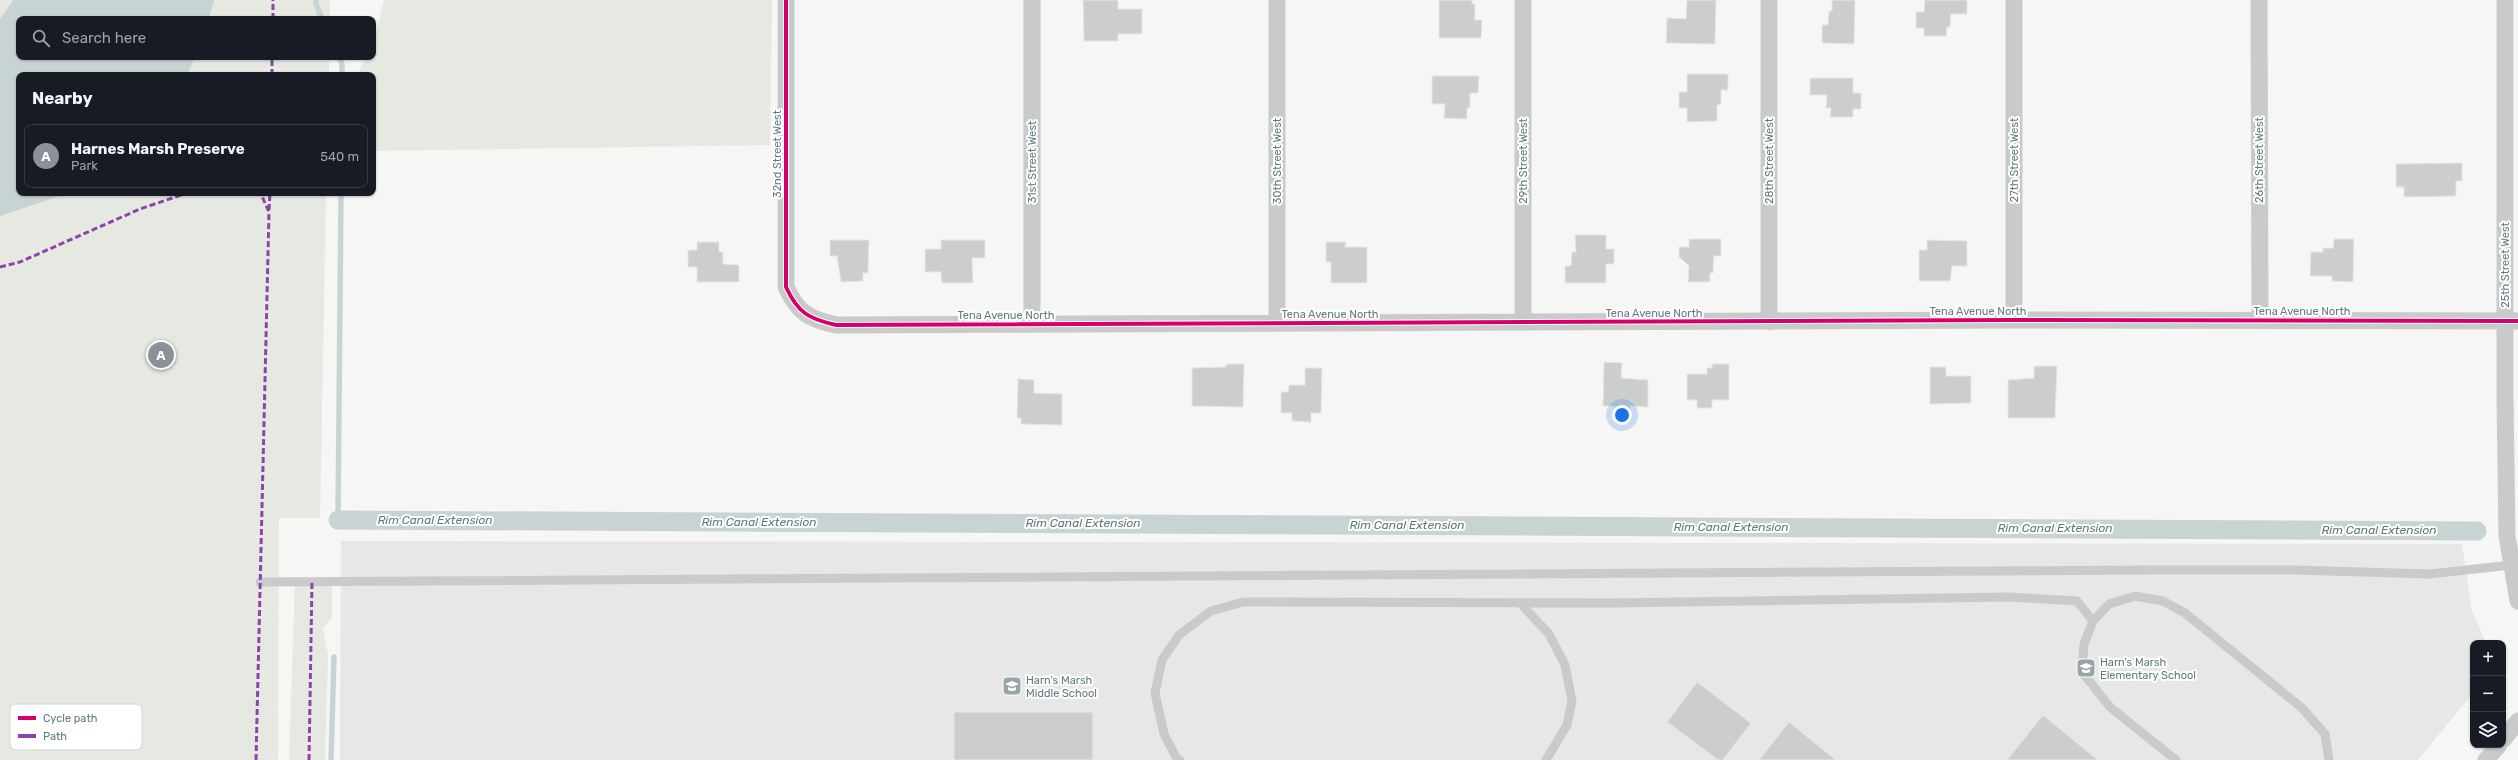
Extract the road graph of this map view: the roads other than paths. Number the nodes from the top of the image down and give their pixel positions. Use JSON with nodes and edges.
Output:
{"nodes":[{"id":1,"x":786,"y":0,"type":"edge"},
{"id":2,"x":1032,"y":0,"type":"edge"},
{"id":3,"x":1277,"y":0,"type":"edge"},
{"id":4,"x":1523,"y":0,"type":"edge"},
{"id":5,"x":1769,"y":0,"type":"edge"},
{"id":6,"x":2014,"y":0,"type":"edge"},
{"id":7,"x":2259,"y":0,"type":"edge"},
{"id":8,"x":2504,"y":0,"type":"edge"},
{"id":9,"x":795,"y":306,"type":"joint"},
{"id":10,"x":2014,"y":320,"type":"junction"},
{"id":11,"x":2260,"y":320,"type":"junction"},
{"id":12,"x":2512,"y":321,"type":"edge"},
{"id":13,"x":1524,"y":322,"type":"junction"},
{"id":14,"x":1770,"y":322,"type":"junction"},
{"id":15,"x":1277,"y":323,"type":"junction"},
{"id":16,"x":1032,"y":324,"type":"junction"},
{"id":17,"x":2511,"y":565,"type":"junction"},
{"id":18,"x":260,"y":582,"type":"dead end"},
{"id":19,"x":2518,"y":600,"type":"edge"},
{"id":20,"x":1520,"y":603,"type":"junction"},
{"id":21,"x":2094,"y":621,"type":"junction"},
{"id":22,"x":2518,"y":721,"type":"edge"},
{"id":23,"x":2506,"y":736,"type":"edge"},
{"id":24,"x":2496,"y":748,"type":"edge"},
{"id":25,"x":1180,"y":760,"type":"edge"},
{"id":26,"x":1546,"y":760,"type":"edge"},
{"id":27,"x":2176,"y":760,"type":"edge"},
{"id":28,"x":2329,"y":760,"type":"edge"},
{"id":29,"x":2486,"y":760,"type":"edge"}],
"edges":[{"from":1,"to":9,"type":"street","name":"32nd Street West"},
{"from":2,"to":16,"type":"street","name":"31st Street West"},
{"from":3,"to":15,"type":"street","name":"30th Street West"},
{"from":4,"to":13,"type":"street","name":"29th Street West"},
{"from":5,"to":14,"type":"street","name":"28th Street West"},
{"from":6,"to":10,"type":"street","name":"27th Street West"},
{"from":7,"to":11,"type":"street","name":"26th Street West"},
{"from":8,"to":12,"type":"street","name":"25th Street West"},
{"from":9,"to":16,"type":"street","name":"Tena Avenue North"},
{"from":10,"to":11,"type":"street","name":"Tena Avenue North"},
{"from":10,"to":14,"type":"street","name":"Tena Avenue North"},
{"from":11,"to":12,"type":"street","name":"Tena Avenue North"},
{"from":12,"to":17,"type":"street","name":"25th Street West"},
{"from":13,"to":14,"type":"street","name":"Tena Avenue North"},
{"from":13,"to":15,"type":"street","name":"Tena Avenue North"},
{"from":15,"to":16,"type":"street","name":"Tena Avenue North"},
{"from":17,"to":18,"type":"lane"},
{"from":17,"to":19,"type":"street","name":"25th Street West"},
{"from":20,"to":21,"type":"lane"},
{"from":20,"to":25,"type":"lane"},
{"from":20,"to":26,"type":"lane"},
{"from":21,"to":27,"type":"lane"},
{"from":21,"to":28,"type":"lane"},
{"from":22,"to":23,"type":"street"},
{"from":24,"to":29,"type":"street"}]}
